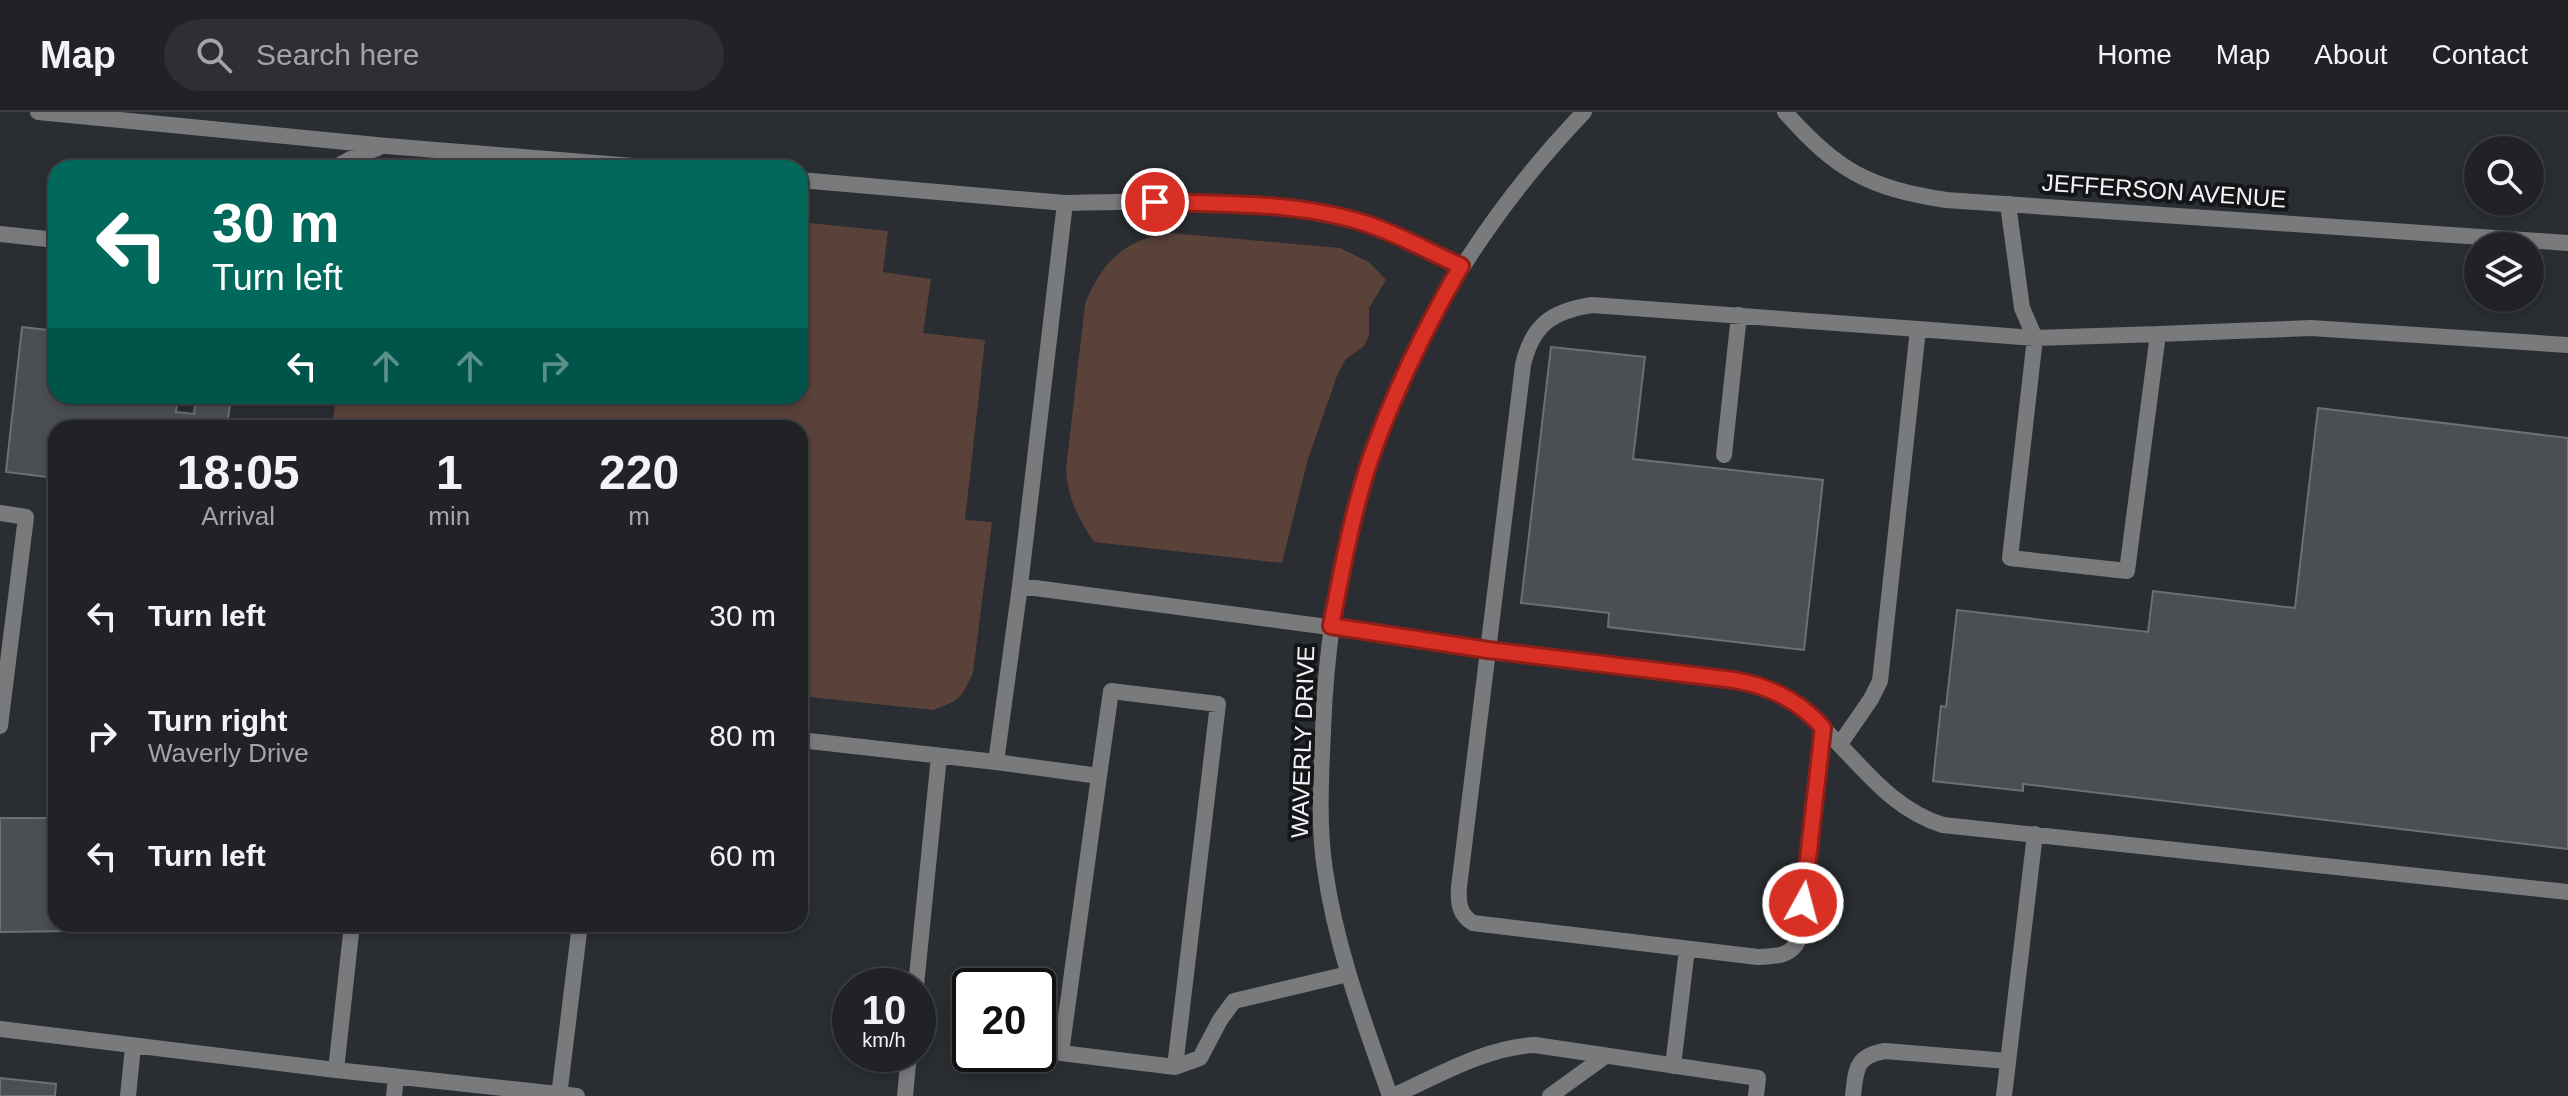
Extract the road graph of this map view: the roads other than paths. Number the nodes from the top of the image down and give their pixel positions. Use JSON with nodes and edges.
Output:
{"nodes":[{"id":1,"x":38,"y":112,"type":"edge"},
{"id":2,"x":1584,"y":112,"type":"edge"},
{"id":3,"x":1785,"y":112,"type":"edge"},
{"id":4,"x":387,"y":146,"type":"junction"},
{"id":5,"x":350,"y":160,"type":"edge"},
{"id":6,"x":559,"y":160,"type":"edge"},
{"id":7,"x":808,"y":181,"type":"edge"},
{"id":8,"x":1065,"y":203,"type":"junction"},
{"id":9,"x":2008,"y":204,"type":"junction"},
{"id":10,"x":0,"y":234,"type":"edge"},
{"id":11,"x":48,"y":239,"type":"edge"},
{"id":12,"x":2568,"y":243,"type":"edge"},
{"id":13,"x":1461,"y":266,"type":"junction"},
{"id":14,"x":1739,"y":315,"type":"junction"},
{"id":15,"x":1918,"y":329,"type":"junction"},
{"id":16,"x":2158,"y":334,"type":"junction"},
{"id":17,"x":2035,"y":338,"type":"junction"},
{"id":18,"x":2568,"y":345,"type":"edge"},
{"id":19,"x":1724,"y":455,"type":"dead end"},
{"id":20,"x":0,"y":513,"type":"edge"},
{"id":21,"x":1020,"y":586,"type":"junction"},
{"id":22,"x":1331,"y":626,"type":"junction"},
{"id":23,"x":1488,"y":650,"type":"junction"},
{"id":24,"x":0,"y":726,"type":"edge"},
{"id":25,"x":1823,"y":728,"type":"junction"},
{"id":26,"x":808,"y":741,"type":"edge"},
{"id":27,"x":1840,"y":744,"type":"junction"},
{"id":28,"x":939,"y":756,"type":"junction"},
{"id":29,"x":996,"y":762,"type":"junction"},
{"id":30,"x":1099,"y":776,"type":"junction"},
{"id":31,"x":2035,"y":834,"type":"junction"},
{"id":32,"x":2568,"y":892,"type":"edge"},
{"id":33,"x":351,"y":932,"type":"edge"},
{"id":34,"x":579,"y":932,"type":"edge"},
{"id":35,"x":1687,"y":949,"type":"junction"},
{"id":36,"x":918,"y":968,"type":"edge"},
{"id":37,"x":1348,"y":974,"type":"junction"},
{"id":38,"x":0,"y":1029,"type":"edge"},
{"id":39,"x":133,"y":1047,"type":"junction"},
{"id":40,"x":1604,"y":1057,"type":"junction"},
{"id":41,"x":2008,"y":1061,"type":"junction"},
{"id":42,"x":1673,"y":1066,"type":"junction"},
{"id":43,"x":1175,"y":1067,"type":"junction"},
{"id":44,"x":336,"y":1070,"type":"junction"},
{"id":45,"x":907,"y":1072,"type":"edge"},
{"id":46,"x":396,"y":1077,"type":"junction"},
{"id":47,"x":559,"y":1095,"type":"edge"},
{"id":48,"x":128,"y":1096,"type":"edge"},
{"id":49,"x":394,"y":1096,"type":"edge"},
{"id":50,"x":577,"y":1096,"type":"edge"},
{"id":51,"x":905,"y":1096,"type":"edge"},
{"id":52,"x":1392,"y":1096,"type":"edge"},
{"id":53,"x":1550,"y":1096,"type":"edge"},
{"id":54,"x":1756,"y":1096,"type":"edge"},
{"id":55,"x":1853,"y":1096,"type":"edge"},
{"id":56,"x":2004,"y":1096,"type":"edge"}],
"edges":[{"from":1,"to":4,"type":"street"},
{"from":2,"to":13,"type":"street","name":"WAVERLY DRIVE"},
{"from":3,"to":9,"type":"street","name":"JEFFERSON AVENUE"},
{"from":4,"to":5,"type":"street"},
{"from":4,"to":6,"type":"street"},
{"from":7,"to":8,"type":"street"},
{"from":8,"to":13,"type":"street"},
{"from":8,"to":21,"type":"street"},
{"from":9,"to":12,"type":"street","name":"JEFFERSON AVENUE"},
{"from":9,"to":17,"type":"street"},
{"from":10,"to":11,"type":"street"},
{"from":13,"to":22,"type":"street","name":"WAVERLY DRIVE"},
{"from":14,"to":15,"type":"street"},
{"from":14,"to":19,"type":"street"},
{"from":14,"to":23,"type":"street"},
{"from":15,"to":17,"type":"street"},
{"from":15,"to":27,"type":"street"},
{"from":16,"to":17,"type":"street"},
{"from":16,"to":17,"type":"street"},
{"from":16,"to":18,"type":"street"},
{"from":20,"to":24,"type":"street"},
{"from":21,"to":22,"type":"street"},
{"from":21,"to":29,"type":"street"},
{"from":22,"to":23,"type":"street"},
{"from":22,"to":37,"type":"street","name":"WAVERLY DRIVE"},
{"from":23,"to":25,"type":"street"},
{"from":23,"to":35,"type":"street"},
{"from":25,"to":27,"type":"street"},
{"from":25,"to":35,"type":"street"},
{"from":26,"to":28,"type":"street"},
{"from":27,"to":31,"type":"street"},
{"from":28,"to":29,"type":"street"},
{"from":28,"to":36,"type":"street"},
{"from":29,"to":30,"type":"street"},
{"from":30,"to":43,"type":"street"},
{"from":30,"to":43,"type":"street"},
{"from":31,"to":32,"type":"street"},
{"from":31,"to":41,"type":"street"},
{"from":33,"to":44,"type":"street"},
{"from":34,"to":47,"type":"street"},
{"from":35,"to":42,"type":"street"},
{"from":37,"to":43,"type":"street"},
{"from":37,"to":52,"type":"street","name":"WAVERLY DRIVE"},
{"from":38,"to":39,"type":"street"},
{"from":39,"to":44,"type":"street"},
{"from":39,"to":48,"type":"street"},
{"from":40,"to":42,"type":"street"},
{"from":40,"to":52,"type":"street"},
{"from":40,"to":53,"type":"street"},
{"from":41,"to":55,"type":"street"},
{"from":41,"to":56,"type":"street"},
{"from":42,"to":54,"type":"street"},
{"from":44,"to":46,"type":"street"},
{"from":45,"to":51,"type":"street"},
{"from":46,"to":47,"type":"street"},
{"from":46,"to":49,"type":"street"},
{"from":47,"to":50,"type":"street"}]}
